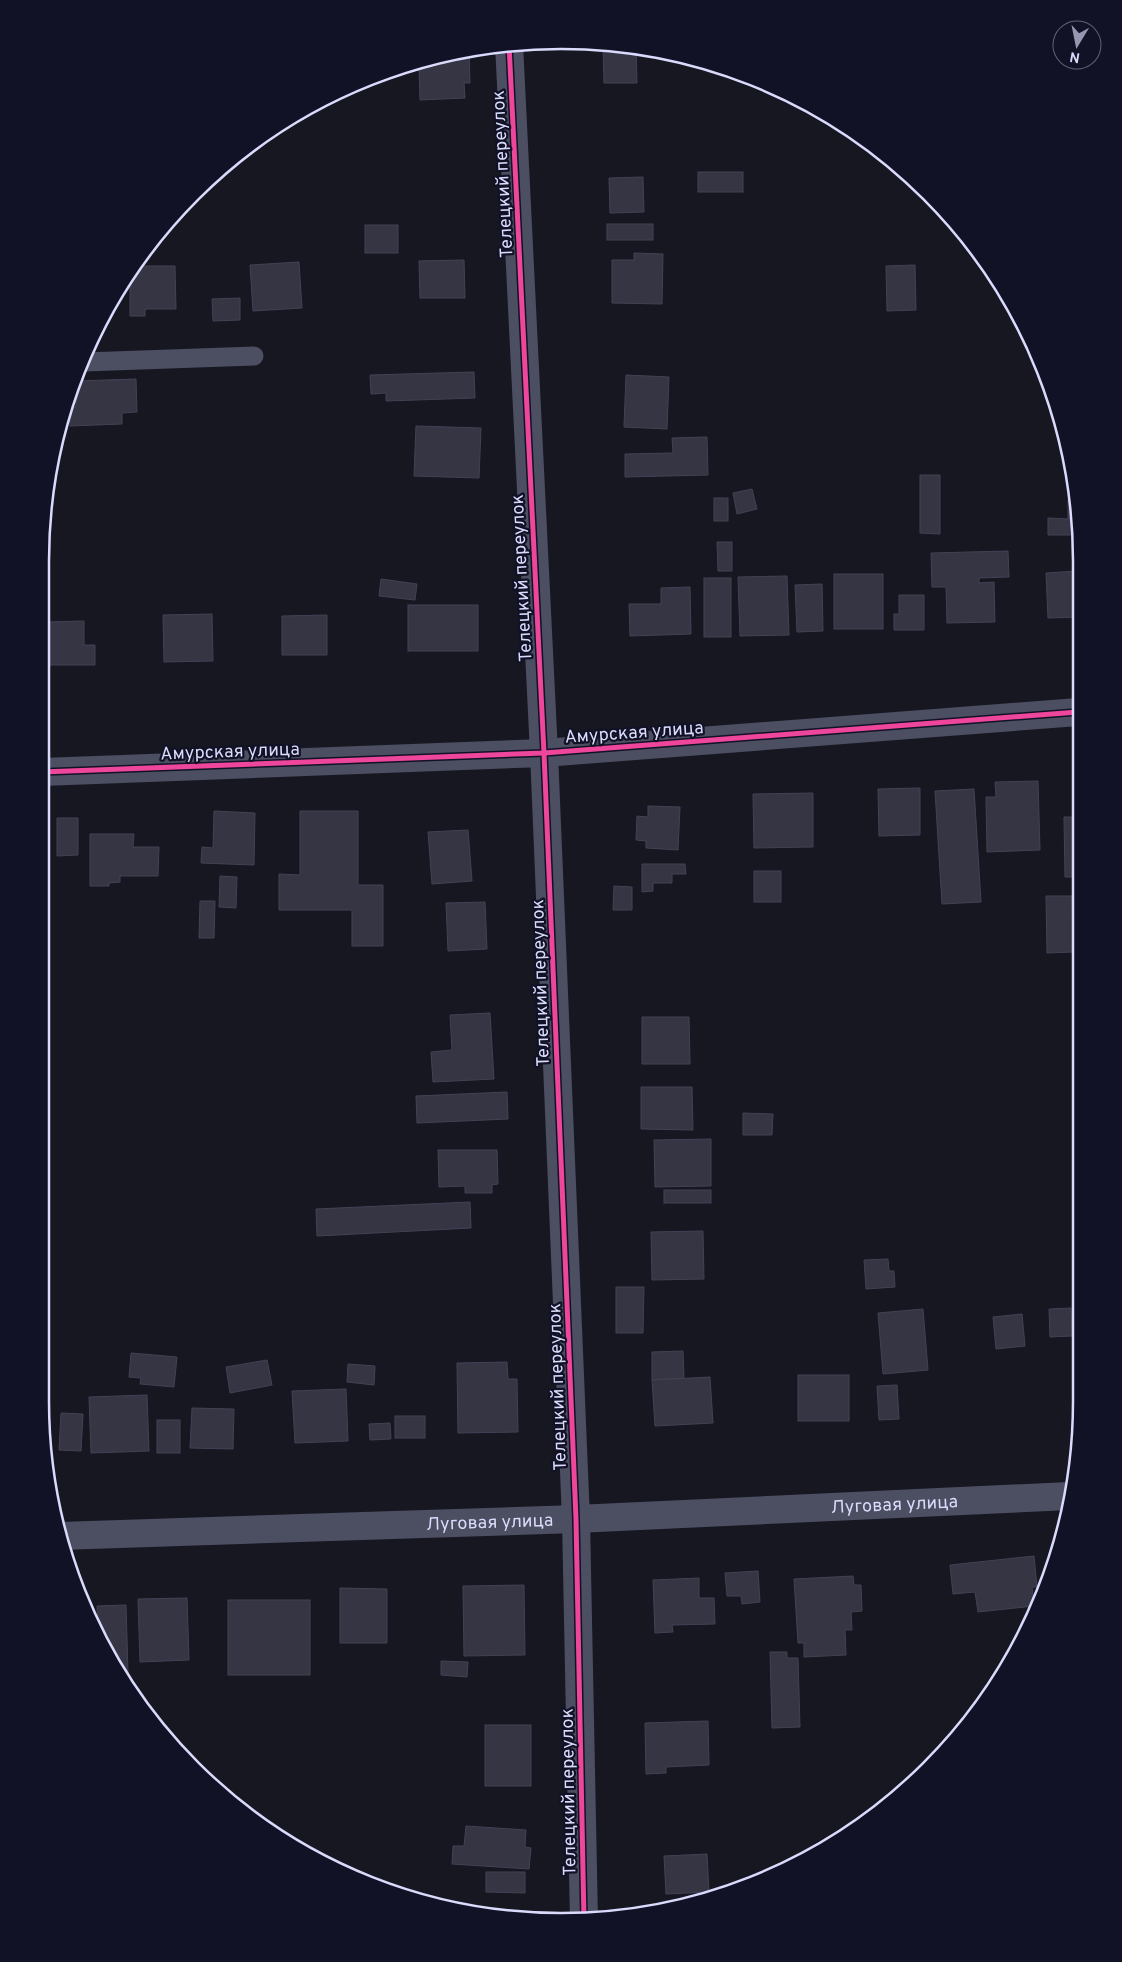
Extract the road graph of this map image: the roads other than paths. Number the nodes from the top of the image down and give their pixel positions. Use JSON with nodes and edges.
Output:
{"nodes":[{"id":1,"x":509,"y":52,"type":"edge"},
{"id":2,"x":254,"y":356,"type":"dead end"},
{"id":3,"x":89,"y":362,"type":"edge"},
{"id":4,"x":1073,"y":712,"type":"edge"},
{"id":5,"x":544,"y":753,"type":"junction"},
{"id":6,"x":49,"y":772,"type":"edge"},
{"id":7,"x":1064,"y":1496,"type":"edge"},
{"id":8,"x":576,"y":1519,"type":"junction"},
{"id":9,"x":67,"y":1536,"type":"edge"},
{"id":10,"x":584,"y":1912,"type":"edge"}],
"edges":[{"from":1,"to":5,"type":"street","name":"Телецкий переулок"},
{"from":2,"to":3,"type":"lane"},
{"from":4,"to":5,"type":"street","name":"Амурская улица"},
{"from":5,"to":6,"type":"street","name":"Амурская улица"},
{"from":5,"to":8,"type":"street","name":"Телецкий переулок"},
{"from":7,"to":8,"type":"street","name":"Луговая улица"},
{"from":8,"to":9,"type":"street","name":"Луговая улица"},
{"from":8,"to":10,"type":"street","name":"Телецкий переулок"}]}
